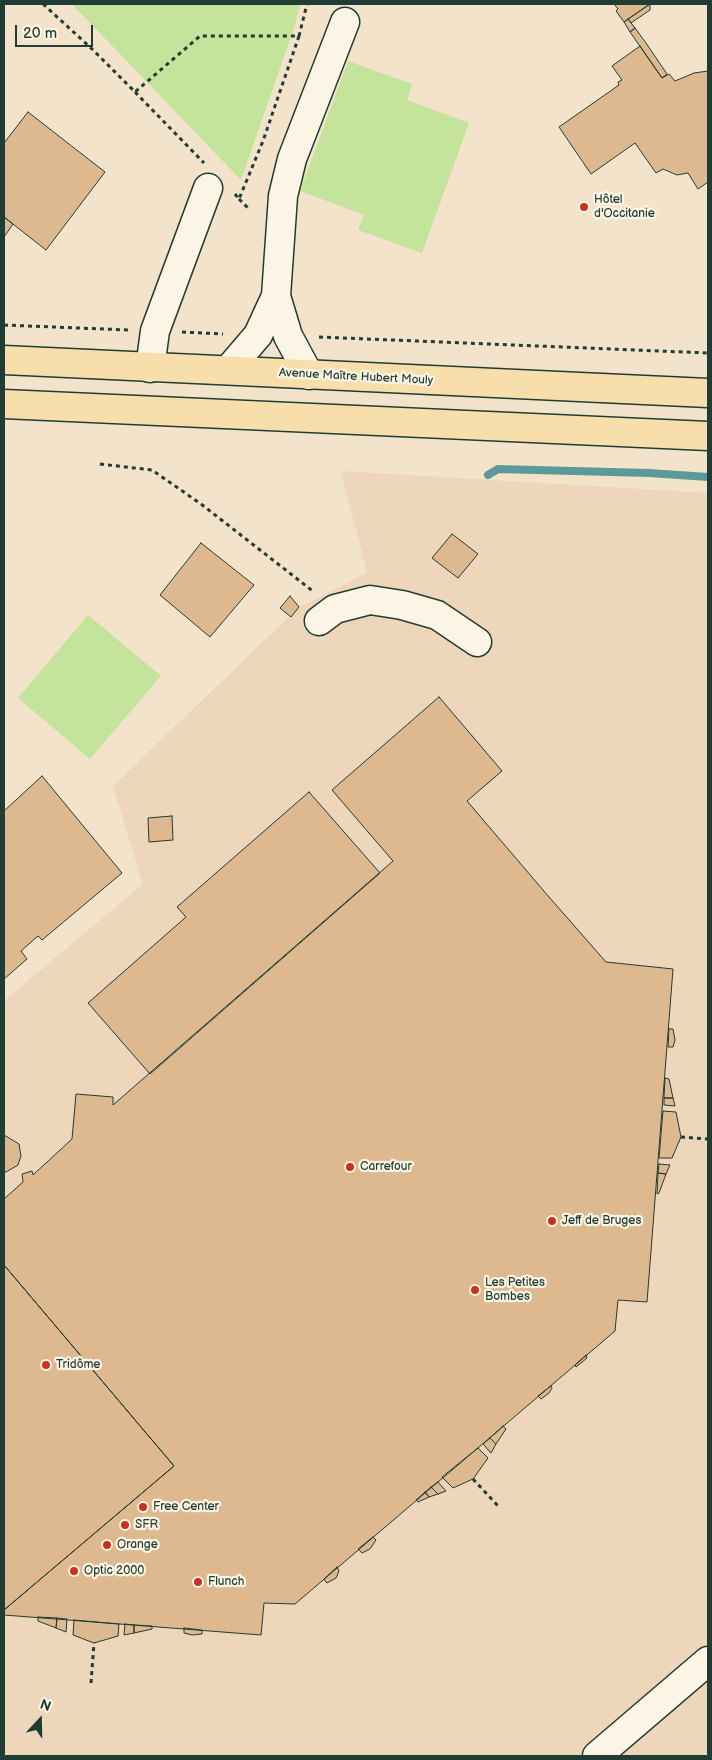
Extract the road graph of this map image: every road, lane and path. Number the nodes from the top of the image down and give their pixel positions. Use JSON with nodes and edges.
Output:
{"nodes":[{"id":1,"x":43,"y":4,"type":"edge"},
{"id":2,"x":307,"y":4,"type":"edge"},
{"id":3,"x":345,"y":22,"type":"dead end"},
{"id":4,"x":299,"y":36,"type":"junction"},
{"id":5,"x":134,"y":92,"type":"junction"},
{"id":6,"x":216,"y":182,"type":"junction"},
{"id":7,"x":239,"y":199,"type":"junction"},
{"id":8,"x":249,"y":209,"type":"dead end"},
{"id":9,"x":276,"y":296,"type":"junction"},
{"id":10,"x":4,"y":325,"type":"edge"},
{"id":11,"x":155,"y":331,"type":"junction"},
{"id":12,"x":258,"y":335,"type":"junction"},
{"id":13,"x":288,"y":336,"type":"junction"},
{"id":14,"x":708,"y":353,"type":"edge"},
{"id":15,"x":4,"y":360,"type":"edge"},
{"id":16,"x":150,"y":368,"type":"junction"},
{"id":17,"x":228,"y":370,"type":"junction"},
{"id":18,"x":309,"y":375,"type":"junction"},
{"id":19,"x":708,"y":393,"type":"edge"},
{"id":20,"x":4,"y":404,"type":"edge"},
{"id":21,"x":708,"y":436,"type":"edge"},
{"id":22,"x":100,"y":464,"type":"dead end"},
{"id":23,"x":327,"y":615,"type":"joint"},
{"id":24,"x":477,"y":642,"type":"dead end"},
{"id":25,"x":681,"y":1137,"type":"dead end"},
{"id":26,"x":708,"y":1139,"type":"edge"},
{"id":27,"x":473,"y":1478,"type":"dead end"},
{"id":28,"x":499,"y":1507,"type":"dead end"},
{"id":29,"x":94,"y":1643,"type":"dead end"},
{"id":30,"x":708,"y":1661,"type":"edge"},
{"id":31,"x":91,"y":1683,"type":"dead end"},
{"id":32,"x":597,"y":1756,"type":"edge"}],
"edges":[{"from":1,"to":5,"type":"path"},
{"from":2,"to":4,"type":"path"},
{"from":3,"to":9,"type":"lane"},
{"from":4,"to":5,"type":"path"},
{"from":4,"to":7,"type":"path"},
{"from":5,"to":6,"type":"path"},
{"from":6,"to":7,"type":"path"},
{"from":6,"to":11,"type":"lane"},
{"from":7,"to":8,"type":"path"},
{"from":9,"to":12,"type":"lane"},
{"from":9,"to":13,"type":"lane"},
{"from":10,"to":11,"type":"path"},
{"from":11,"to":12,"type":"path"},
{"from":11,"to":16,"type":"lane"},
{"from":12,"to":17,"type":"lane"},
{"from":13,"to":14,"type":"path"},
{"from":13,"to":18,"type":"lane"},
{"from":15,"to":16,"type":"main road","name":"Avenue Maître Hubert Mouly"},
{"from":16,"to":17,"type":"main road","name":"Avenue Maître Hubert Mouly"},
{"from":17,"to":18,"type":"main road","name":"Avenue Maître Hubert Mouly"},
{"from":18,"to":19,"type":"main road","name":"Avenue Maître Hubert Mouly"},
{"from":20,"to":21,"type":"main road"},
{"from":22,"to":23,"type":"path"},
{"from":23,"to":24,"type":"lane"},
{"from":25,"to":26,"type":"path"},
{"from":27,"to":28,"type":"path"},
{"from":29,"to":31,"type":"path"},
{"from":30,"to":32,"type":"lane"}]}
